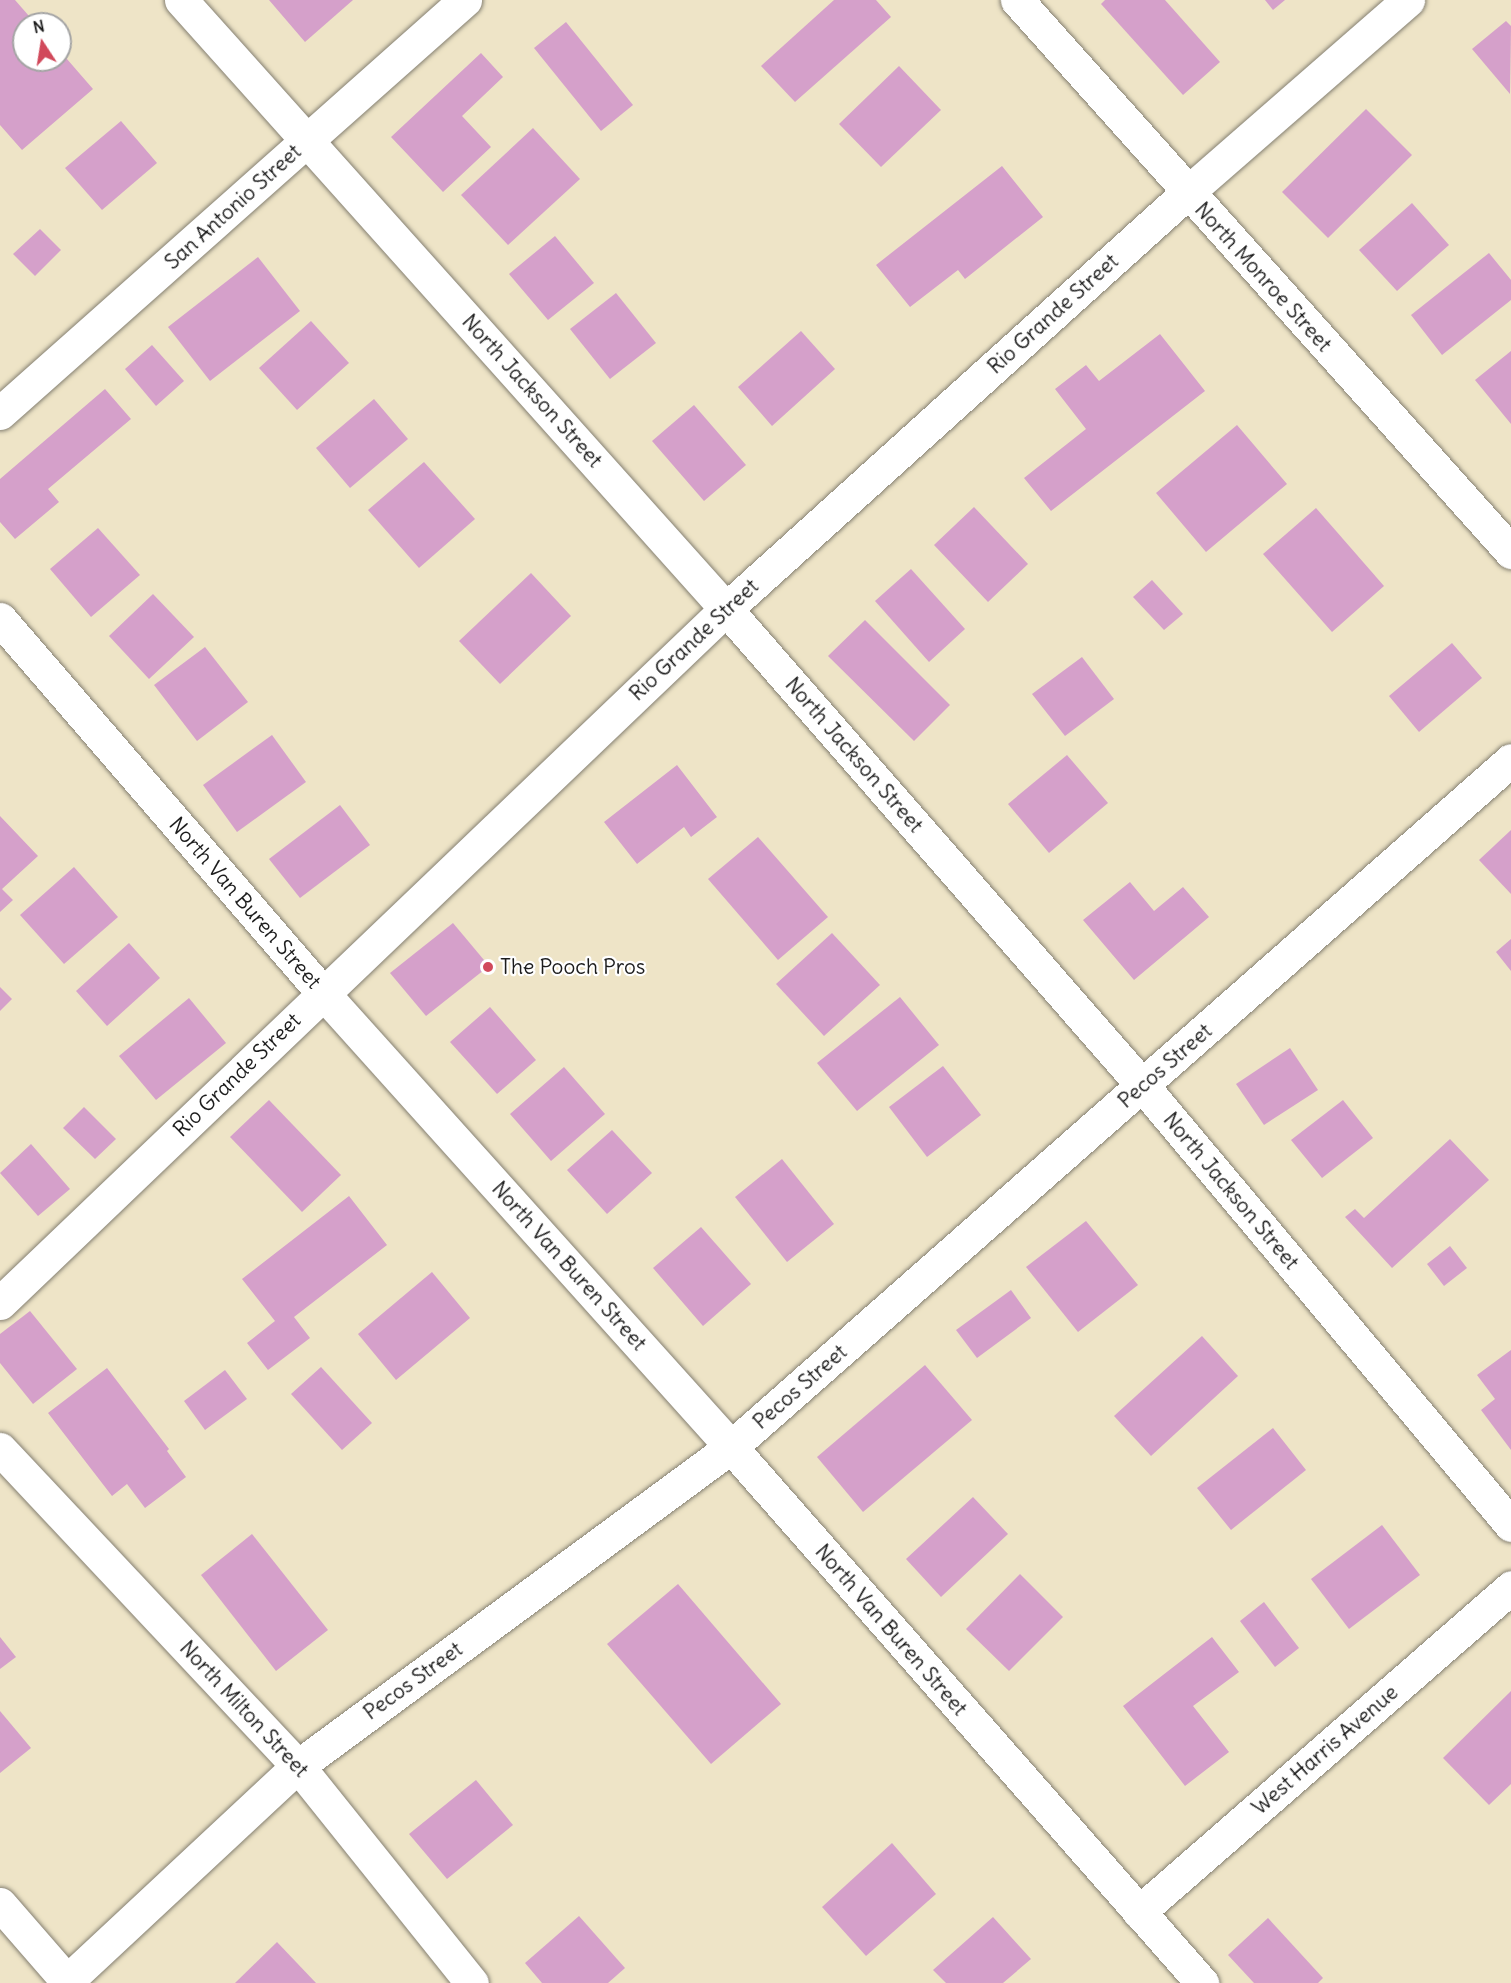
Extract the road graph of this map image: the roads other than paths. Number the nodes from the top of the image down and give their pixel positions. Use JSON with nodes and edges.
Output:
{"nodes":[{"id":1,"x":181,"y":0,"type":"edge"},
{"id":2,"x":465,"y":0,"type":"edge"},
{"id":3,"x":1017,"y":0,"type":"edge"},
{"id":4,"x":1408,"y":0,"type":"edge"},
{"id":5,"x":308,"y":140,"type":"junction"},
{"id":6,"x":1188,"y":192,"type":"junction"},
{"id":7,"x":0,"y":413,"type":"edge"},
{"id":8,"x":1511,"y":552,"type":"edge"},
{"id":9,"x":726,"y":609,"type":"junction"},
{"id":10,"x":5,"y":635,"type":"edge"},
{"id":11,"x":1511,"y":760,"type":"edge"},
{"id":12,"x":323,"y":993,"type":"junction"},
{"id":13,"x":1142,"y":1085,"type":"junction"},
{"id":14,"x":0,"y":1303,"type":"edge"},
{"id":15,"x":731,"y":1448,"type":"junction"},
{"id":16,"x":0,"y":1449,"type":"edge"},
{"id":17,"x":1511,"y":1525,"type":"edge"},
{"id":18,"x":1511,"y":1587,"type":"edge"},
{"id":19,"x":298,"y":1766,"type":"junction"},
{"id":20,"x":0,"y":1904,"type":"edge"},
{"id":21,"x":1139,"y":1912,"type":"junction"},
{"id":22,"x":66,"y":1982,"type":"edge"},
{"id":23,"x":472,"y":1983,"type":"edge"},
{"id":24,"x":1202,"y":1983,"type":"edge"}],
"edges":[{"from":1,"to":5,"type":"street","name":"North Jackson Street"},
{"from":2,"to":5,"type":"street","name":"San Antonio Street"},
{"from":3,"to":6,"type":"street","name":"North Monroe Street"},
{"from":4,"to":6,"type":"street","name":"Rio Grande Street"},
{"from":5,"to":7,"type":"street","name":"San Antonio Street"},
{"from":5,"to":9,"type":"street","name":"North Jackson Street"},
{"from":6,"to":8,"type":"street","name":"North Monroe Street"},
{"from":6,"to":9,"type":"street","name":"Rio Grande Street"},
{"from":9,"to":12,"type":"street","name":"Rio Grande Street"},
{"from":9,"to":13,"type":"street","name":"North Jackson Street"},
{"from":10,"to":12,"type":"street","name":"North Van Buren Street"},
{"from":11,"to":13,"type":"street","name":"Pecos Street"},
{"from":12,"to":14,"type":"street","name":"Rio Grande Street"},
{"from":12,"to":15,"type":"street","name":"North Van Buren Street"},
{"from":13,"to":15,"type":"street","name":"Pecos Street"},
{"from":13,"to":17,"type":"street","name":"North Jackson Street"},
{"from":15,"to":19,"type":"street","name":"Pecos Street"},
{"from":15,"to":21,"type":"street","name":"North Van Buren Street"},
{"from":16,"to":19,"type":"street","name":"North Milton Street"},
{"from":18,"to":21,"type":"street","name":"West Harris Avenue"},
{"from":19,"to":22,"type":"street","name":"Pecos Street"},
{"from":19,"to":23,"type":"street","name":"North Milton Street"},
{"from":20,"to":22,"type":"street"},
{"from":21,"to":24,"type":"street","name":"North Van Buren Street"}]}
